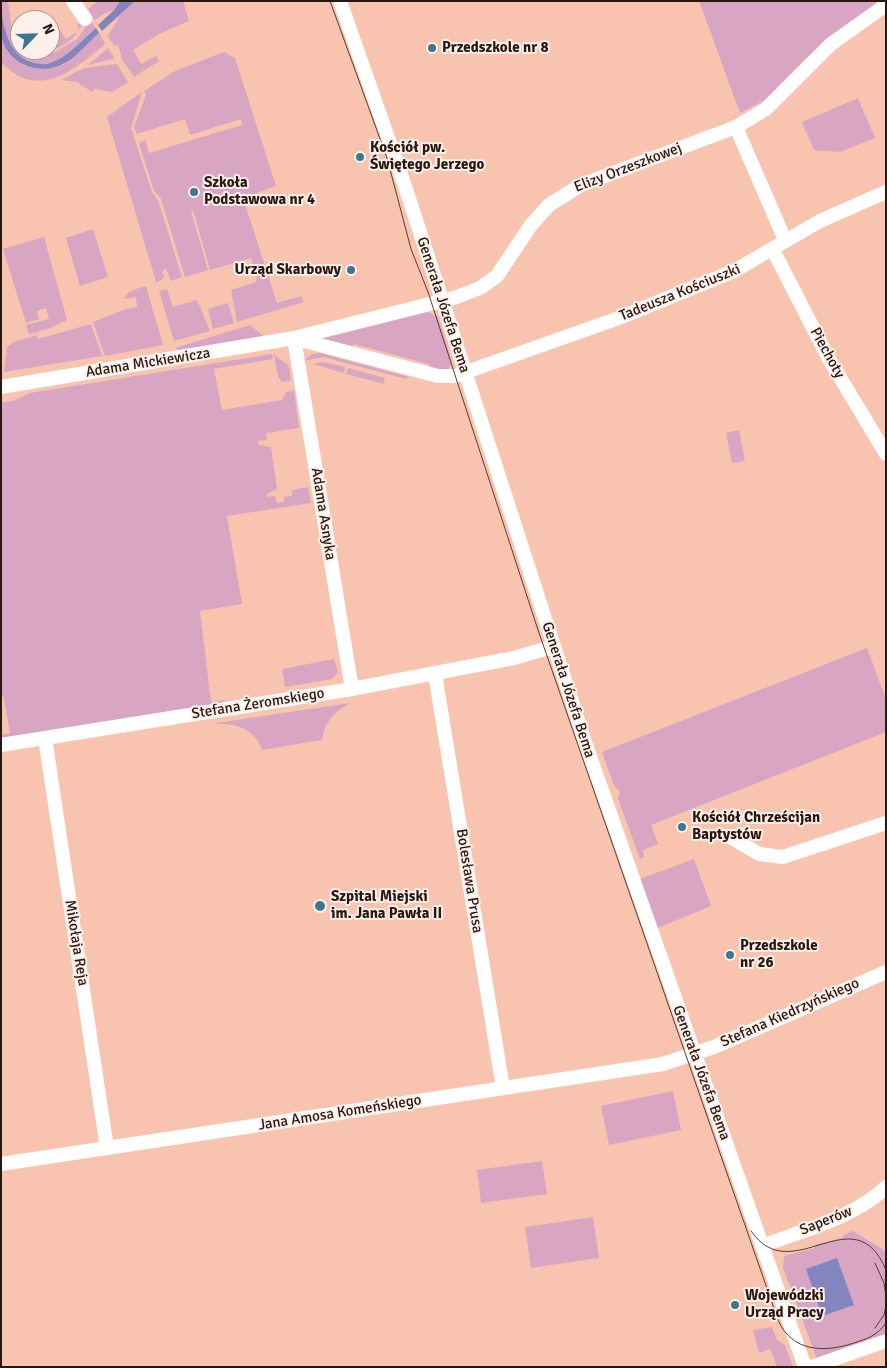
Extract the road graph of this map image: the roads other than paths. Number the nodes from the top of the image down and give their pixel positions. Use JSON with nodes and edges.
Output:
{"nodes":[{"id":1,"x":73,"y":1,"type":"edge"},
{"id":2,"x":338,"y":4,"type":"edge"},
{"id":3,"x":886,"y":5,"type":"edge"},
{"id":4,"x":85,"y":19,"type":"dead end"},
{"id":5,"x":736,"y":127,"type":"junction"},
{"id":6,"x":886,"y":192,"type":"edge"},
{"id":7,"x":785,"y":240,"type":"junction"},
{"id":8,"x":773,"y":250,"type":"junction"},
{"id":9,"x":441,"y":301,"type":"junction"},
{"id":10,"x":294,"y":338,"type":"junction"},
{"id":11,"x":464,"y":373,"type":"junction"},
{"id":12,"x":1,"y":387,"type":"edge"},
{"id":13,"x":886,"y":454,"type":"edge"},
{"id":14,"x":554,"y":649,"type":"junction"},
{"id":15,"x":435,"y":674,"type":"junction"},
{"id":16,"x":352,"y":689,"type":"junction"},
{"id":17,"x":45,"y":738,"type":"junction"},
{"id":18,"x":1,"y":745,"type":"edge"},
{"id":19,"x":886,"y":824,"type":"edge"},
{"id":20,"x":730,"y":837,"type":"dead end"},
{"id":21,"x":886,"y":972,"type":"edge"},
{"id":22,"x":694,"y":1054,"type":"junction"},
{"id":23,"x":678,"y":1060,"type":"joint"},
{"id":24,"x":503,"y":1088,"type":"junction"},
{"id":25,"x":107,"y":1148,"type":"junction"},
{"id":26,"x":1,"y":1164,"type":"edge"},
{"id":27,"x":886,"y":1187,"type":"edge"},
{"id":28,"x":762,"y":1246,"type":"junction"},
{"id":29,"x":886,"y":1341,"type":"edge"},
{"id":30,"x":805,"y":1367,"type":"edge"},
{"id":31,"x":811,"y":1367,"type":"edge"}],
"edges":[{"from":1,"to":4,"type":"street"},
{"from":2,"to":9,"type":"street","name":"Generała Józefa Bema"},
{"from":3,"to":5,"type":"street","name":"Elizy Orzeszkowej"},
{"from":5,"to":7,"type":"street"},
{"from":5,"to":9,"type":"street","name":"Elizy Orzeszkowej"},
{"from":6,"to":7,"type":"street","name":"Tadeusza Kościuszki"},
{"from":7,"to":8,"type":"street","name":"Tadeusza Kościuszki"},
{"from":8,"to":11,"type":"street","name":"Tadeusza Kościuszki"},
{"from":8,"to":13,"type":"street","name":"Piechoty"},
{"from":9,"to":10,"type":"street","name":"Adama Mickiewicza"},
{"from":9,"to":11,"type":"street","name":"Generała Józefa Bema"},
{"from":10,"to":11,"type":"street","name":"Adama Mickiewicza"},
{"from":10,"to":12,"type":"street","name":"Adama Mickiewicza"},
{"from":10,"to":16,"type":"street","name":"Adama Asnyka"},
{"from":11,"to":14,"type":"street","name":"Generała Józefa Bema"},
{"from":14,"to":15,"type":"street","name":"Stefana Żeromskiego"},
{"from":14,"to":22,"type":"street","name":"Generała Józefa Bema"},
{"from":15,"to":16,"type":"street","name":"Stefana Żeromskiego"},
{"from":15,"to":24,"type":"street","name":"Bolesława Prusa"},
{"from":16,"to":17,"type":"street","name":"Stefana Żeromskiego"},
{"from":17,"to":18,"type":"street","name":"Stefana Żeromskiego"},
{"from":17,"to":25,"type":"street","name":"Mikołaja Reja"},
{"from":19,"to":20,"type":"street"},
{"from":21,"to":22,"type":"street","name":"Stefana Kiedrzyńskiego"},
{"from":22,"to":23,"type":"street","name":"Stefana Kiedrzyńskiego"},
{"from":22,"to":28,"type":"street","name":"Generała Józefa Bema"},
{"from":23,"to":24,"type":"street","name":"Jana Amosa Komeńskiego"},
{"from":24,"to":25,"type":"street","name":"Jana Amosa Komeńskiego"},
{"from":25,"to":26,"type":"street","name":"Jana Amosa Komeńskiego"},
{"from":27,"to":28,"type":"street","name":"Saperów"},
{"from":28,"to":30,"type":"street","name":"Generała Józefa Bema"},
{"from":29,"to":31,"type":"street"}]}
